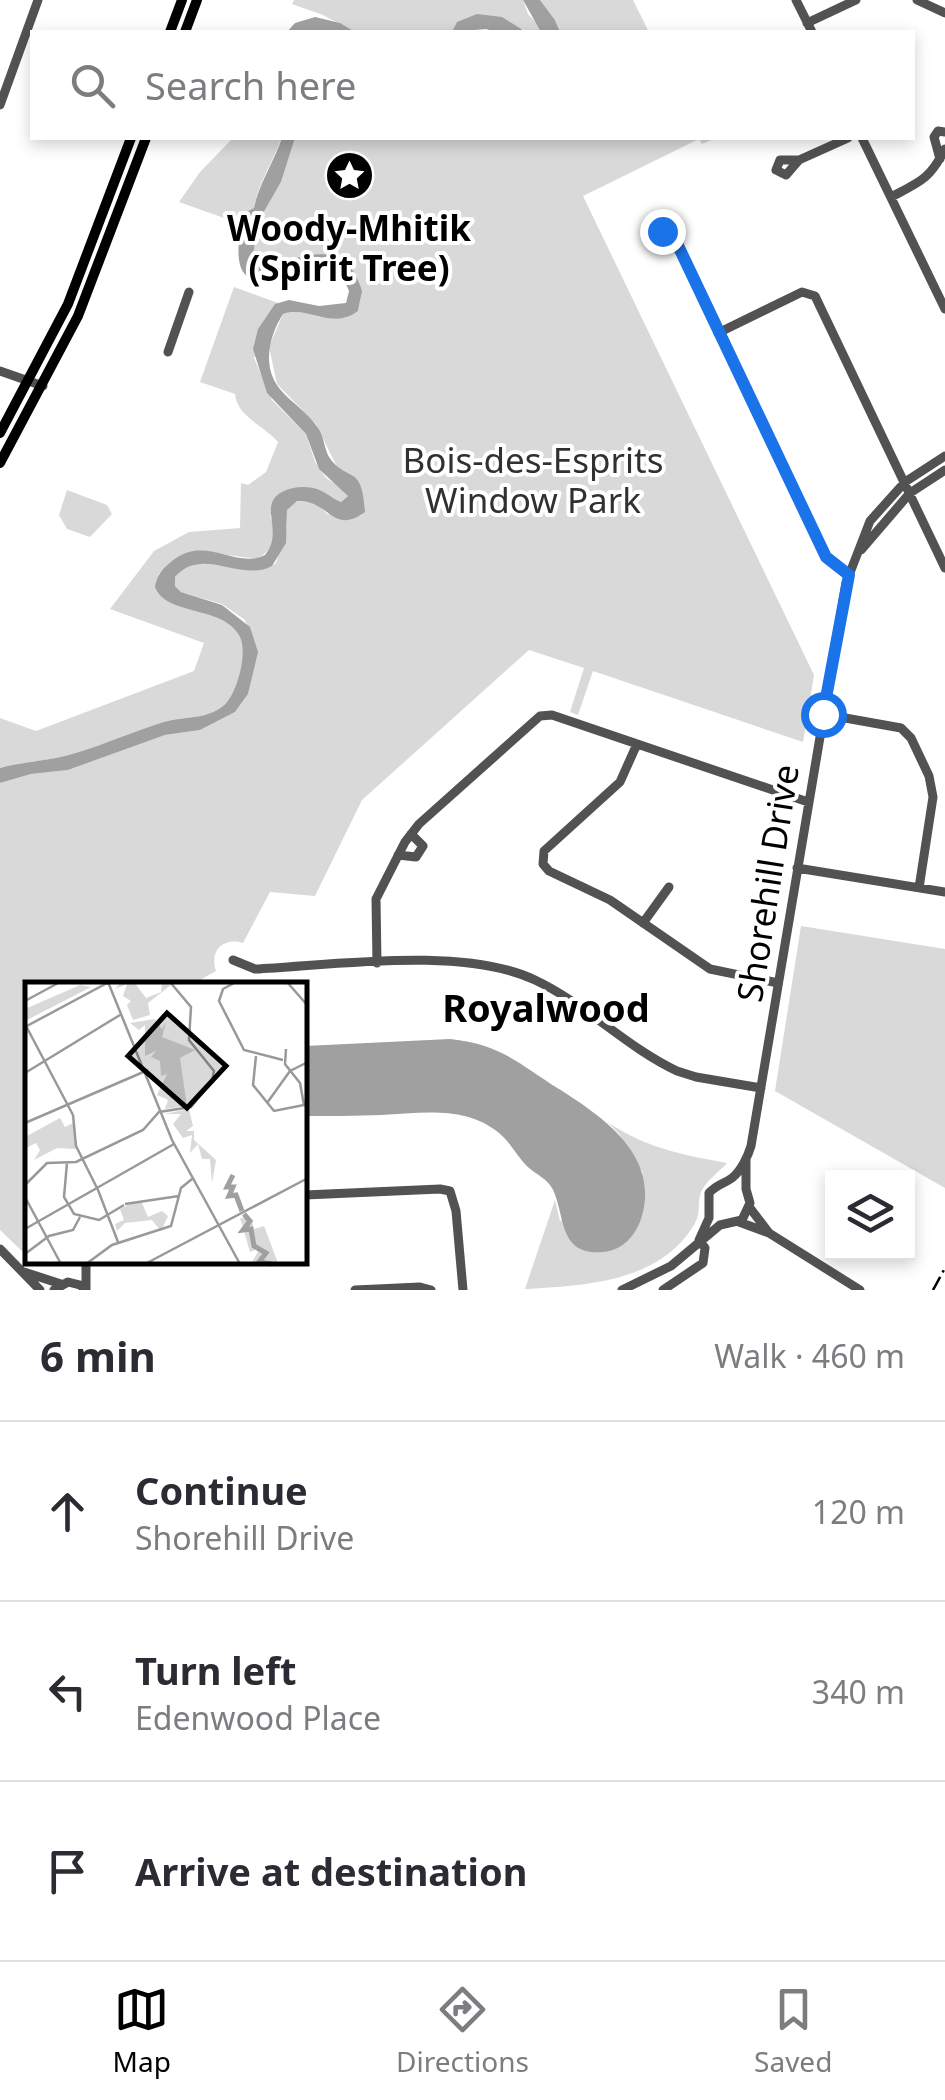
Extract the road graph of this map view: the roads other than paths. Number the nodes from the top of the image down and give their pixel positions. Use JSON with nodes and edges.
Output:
{"nodes":[{"id":1,"x":182,"y":0,"type":"edge"},
{"id":2,"x":197,"y":0,"type":"edge"},
{"id":3,"x":796,"y":0,"type":"edge"},
{"id":4,"x":856,"y":0,"type":"edge"},
{"id":5,"x":917,"y":0,"type":"edge"},
{"id":6,"x":36,"y":1,"type":"edge"},
{"id":7,"x":945,"y":13,"type":"edge"},
{"id":8,"x":810,"y":28,"type":"edge"},
{"id":9,"x":171,"y":30,"type":"edge"},
{"id":10,"x":186,"y":30,"type":"edge"},
{"id":11,"x":0,"y":105,"type":"edge"},
{"id":12,"x":945,"y":132,"type":"edge"},
{"id":13,"x":129,"y":140,"type":"edge"},
{"id":14,"x":145,"y":140,"type":"edge"},
{"id":15,"x":844,"y":140,"type":"edge"},
{"id":16,"x":863,"y":140,"type":"edge"},
{"id":17,"x":942,"y":154,"type":"edge"},
{"id":18,"x":799,"y":160,"type":"dead end"},
{"id":19,"x":890,"y":196,"type":"junction"},
{"id":20,"x":673,"y":235,"type":"dead end"},
{"id":21,"x":189,"y":292,"type":"dead end"},
{"id":22,"x":945,"y":309,"type":"edge"},
{"id":23,"x":718,"y":333,"type":"junction"},
{"id":24,"x":168,"y":352,"type":"dead end"},
{"id":25,"x":0,"y":370,"type":"edge"},
{"id":26,"x":29,"y":381,"type":"junction"},
{"id":27,"x":43,"y":386,"type":"junction"},
{"id":28,"x":0,"y":432,"type":"edge"},
{"id":29,"x":10,"y":446,"type":"junction"},
{"id":30,"x":945,"y":456,"type":"edge"},
{"id":31,"x":0,"y":463,"type":"edge"},
{"id":32,"x":945,"y":470,"type":"edge"},
{"id":33,"x":905,"y":482,"type":"junction"},
{"id":34,"x":910,"y":494,"type":"junction"},
{"id":35,"x":856,"y":556,"type":"junction"},
{"id":36,"x":945,"y":568,"type":"edge"},
{"id":37,"x":849,"y":575,"type":"junction"},
{"id":38,"x":823,"y":714,"type":"junction"},
{"id":39,"x":637,"y":744,"type":"junction"},
{"id":40,"x":808,"y":802,"type":"junction"},
{"id":41,"x":411,"y":834,"type":"junction"},
{"id":42,"x":398,"y":855,"type":"junction"},
{"id":43,"x":798,"y":868,"type":"junction"},
{"id":44,"x":668,"y":886,"type":"dead end"},
{"id":45,"x":919,"y":888,"type":"junction"},
{"id":46,"x":945,"y":892,"type":"edge"},
{"id":47,"x":643,"y":922,"type":"junction"},
{"id":48,"x":233,"y":960,"type":"dead end"},
{"id":49,"x":377,"y":963,"type":"junction"},
{"id":50,"x":778,"y":983,"type":"junction"},
{"id":51,"x":761,"y":1088,"type":"junction"},
{"id":52,"x":746,"y":1160,"type":"junction"},
{"id":53,"x":728,"y":1181,"type":"junction"},
{"id":54,"x":746,"y":1189,"type":"junction"},
{"id":55,"x":308,"y":1195,"type":"edge"},
{"id":56,"x":750,"y":1208,"type":"junction"},
{"id":57,"x":710,"y":1212,"type":"junction"},
{"id":58,"x":739,"y":1222,"type":"junction"},
{"id":59,"x":724,"y":1224,"type":"junction"},
{"id":60,"x":769,"y":1233,"type":"junction"},
{"id":61,"x":700,"y":1240,"type":"junction"},
{"id":62,"x":0,"y":1249,"type":"edge"},
{"id":63,"x":82,"y":1265,"type":"edge"},
{"id":64,"x":85,"y":1265,"type":"edge"},
{"id":65,"x":22,"y":1270,"type":"junction"},
{"id":66,"x":61,"y":1285,"type":"edge"},
{"id":67,"x":40,"y":1290,"type":"edge"},
{"id":68,"x":86,"y":1290,"type":"edge"},
{"id":69,"x":354,"y":1290,"type":"edge"},
{"id":70,"x":431,"y":1290,"type":"edge"},
{"id":71,"x":463,"y":1290,"type":"edge"},
{"id":72,"x":622,"y":1290,"type":"edge"},
{"id":73,"x":663,"y":1290,"type":"edge"},
{"id":74,"x":860,"y":1290,"type":"edge"}],
"edges":[{"from":1,"to":9,"type":"main road"},
{"from":2,"to":10,"type":"main road"},
{"from":3,"to":8,"type":"street"},
{"from":4,"to":8,"type":"street"},
{"from":5,"to":7,"type":"street"},
{"from":6,"to":11,"type":"street"},
{"from":12,"to":17,"type":"street"},
{"from":13,"to":26,"type":"main road"},
{"from":14,"to":27,"type":"main road"},
{"from":15,"to":18,"type":"street"},
{"from":16,"to":19,"type":"street"},
{"from":17,"to":19,"type":"street"},
{"from":19,"to":22,"type":"street"},
{"from":20,"to":23,"type":"street"},
{"from":21,"to":24,"type":"street"},
{"from":23,"to":33,"type":"street"},
{"from":23,"to":37,"type":"street"},
{"from":25,"to":26,"type":"street"},
{"from":26,"to":27,"type":"street"},
{"from":26,"to":28,"type":"main road"},
{"from":27,"to":29,"type":"main road"},
{"from":28,"to":29,"type":"main road"},
{"from":29,"to":31,"type":"main road"},
{"from":30,"to":33,"type":"street","name":"Shorehill Drive"},
{"from":32,"to":34,"type":"street","name":"Shorehill Drive"},
{"from":33,"to":34,"type":"street"},
{"from":33,"to":35,"type":"street","name":"Shorehill Drive"},
{"from":34,"to":35,"type":"street","name":"Shorehill Drive"},
{"from":34,"to":36,"type":"street"},
{"from":35,"to":37,"type":"street","name":"Shorehill Drive"},
{"from":37,"to":38,"type":"street","name":"Shorehill Drive"},
{"from":38,"to":40,"type":"street","name":"Shorehill Drive"},
{"from":38,"to":45,"type":"street"},
{"from":39,"to":40,"type":"street"},
{"from":39,"to":41,"type":"street"},
{"from":39,"to":47,"type":"street"},
{"from":40,"to":43,"type":"street","name":"Shorehill Drive"},
{"from":41,"to":42,"type":"street"},
{"from":41,"to":42,"type":"street"},
{"from":42,"to":49,"type":"street"},
{"from":43,"to":45,"type":"street"},
{"from":43,"to":50,"type":"street","name":"Shorehill Drive"},
{"from":44,"to":47,"type":"street"},
{"from":45,"to":46,"type":"street"},
{"from":47,"to":50,"type":"street"},
{"from":48,"to":49,"type":"street"},
{"from":49,"to":51,"type":"street"},
{"from":50,"to":51,"type":"street","name":"Shorehill Drive"},
{"from":51,"to":52,"type":"street","name":"Shorehill Drive"},
{"from":52,"to":53,"type":"street","name":"Shorehill Drive"},
{"from":52,"to":54,"type":"street","name":"Shorehill Drive"},
{"from":53,"to":54,"type":"street"},
{"from":53,"to":57,"type":"street","name":"Shorehill Drive"},
{"from":54,"to":56,"type":"street","name":"Shorehill Drive"},
{"from":55,"to":71,"type":"street"},
{"from":56,"to":58,"type":"street"},
{"from":56,"to":60,"type":"street"},
{"from":57,"to":59,"type":"street"},
{"from":57,"to":61,"type":"street","name":"Shorehill Drive"},
{"from":58,"to":59,"type":"street"},
{"from":58,"to":60,"type":"street"},
{"from":59,"to":61,"type":"street"},
{"from":60,"to":74,"type":"street"},
{"from":61,"to":72,"type":"street"},
{"from":61,"to":73,"type":"street","name":"Shorehill Drive"},
{"from":62,"to":65,"type":"street"},
{"from":63,"to":66,"type":"street"},
{"from":64,"to":68,"type":"street"},
{"from":65,"to":66,"type":"street"},
{"from":65,"to":67,"type":"street"},
{"from":66,"to":68,"type":"street"},
{"from":69,"to":70,"type":"street"}]}
